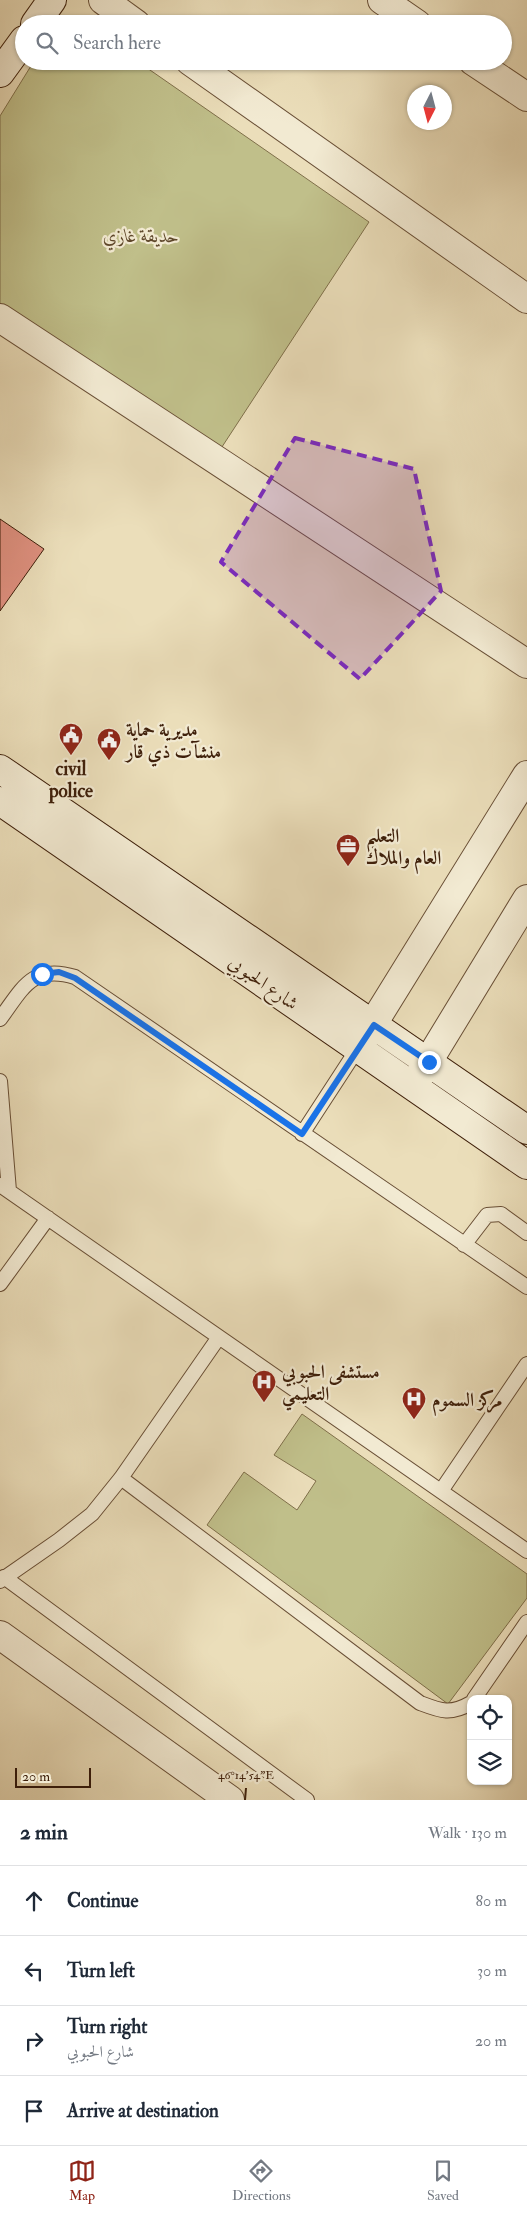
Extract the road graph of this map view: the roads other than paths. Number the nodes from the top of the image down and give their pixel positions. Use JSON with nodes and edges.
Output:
{"nodes":[{"id":1,"x":52,"y":0,"type":"edge"},
{"id":2,"x":102,"y":0,"type":"edge"},
{"id":3,"x":382,"y":0,"type":"edge"},
{"id":4,"x":41,"y":15,"type":"edge"},
{"id":5,"x":123,"y":15,"type":"edge"},
{"id":6,"x":404,"y":15,"type":"edge"},
{"id":7,"x":15,"y":52,"type":"edge"},
{"id":8,"x":203,"y":70,"type":"edge"},
{"id":9,"x":486,"y":70,"type":"edge"},
{"id":10,"x":0,"y":73,"type":"edge"},
{"id":11,"x":527,"y":97,"type":"edge"},
{"id":12,"x":527,"y":299,"type":"edge"},
{"id":13,"x":0,"y":318,"type":"edge"},
{"id":14,"x":527,"y":664,"type":"edge"},
{"id":15,"x":0,"y":769,"type":"edge"},
{"id":16,"x":527,"y":775,"type":"edge"},
{"id":17,"x":0,"y":801,"type":"edge"},
{"id":18,"x":527,"y":900,"type":"edge"},
{"id":19,"x":0,"y":1019,"type":"edge"},
{"id":20,"x":374,"y":1025,"type":"junction"},
{"id":21,"x":358,"y":1048,"type":"junction"},
{"id":22,"x":429,"y":1062,"type":"junction"},
{"id":23,"x":0,"y":1081,"type":"edge"},
{"id":24,"x":413,"y":1086,"type":"junction"},
{"id":25,"x":527,"y":1130,"type":"edge"},
{"id":26,"x":302,"y":1134,"type":"junction"},
{"id":27,"x":527,"y":1165,"type":"edge"},
{"id":28,"x":4,"y":1188,"type":"edge"},
{"id":29,"x":48,"y":1218,"type":"junction"},
{"id":30,"x":527,"y":1233,"type":"edge"},
{"id":31,"x":464,"y":1245,"type":"junction"},
{"id":32,"x":0,"y":1284,"type":"edge"},
{"id":33,"x":527,"y":1287,"type":"edge"},
{"id":34,"x":219,"y":1336,"type":"junction"},
{"id":35,"x":527,"y":1364,"type":"edge"},
{"id":36,"x":121,"y":1478,"type":"junction"},
{"id":37,"x":441,"y":1491,"type":"junction"},
{"id":38,"x":527,"y":1551,"type":"edge"},
{"id":39,"x":2,"y":1579,"type":"edge"},
{"id":40,"x":527,"y":1622,"type":"edge"},
{"id":41,"x":0,"y":1635,"type":"edge"},
{"id":42,"x":477,"y":1695,"type":"edge"},
{"id":43,"x":467,"y":1705,"type":"edge"},
{"id":44,"x":230,"y":1800,"type":"edge"},
{"id":45,"x":307,"y":1800,"type":"edge"}],
"edges":[{"from":1,"to":4,"type":"street"},
{"from":2,"to":5,"type":"street"},
{"from":3,"to":6,"type":"street"},
{"from":7,"to":10,"type":"street"},
{"from":8,"to":12,"type":"street"},
{"from":9,"to":11,"type":"street"},
{"from":13,"to":14,"type":"street"},
{"from":15,"to":20,"type":"street","name":"شارع الحبوبي"},
{"from":16,"to":20,"type":"street"},
{"from":17,"to":21,"type":"street","name":"شارع الحبوبي"},
{"from":18,"to":22,"type":"street"},
{"from":19,"to":26,"type":"lane"},
{"from":20,"to":21,"type":"street"},
{"from":20,"to":22,"type":"street","name":"شارع الحبوبي"},
{"from":21,"to":24,"type":"street","name":"شارع الحبوبي"},
{"from":21,"to":26,"type":"lane"},
{"from":22,"to":24,"type":"street"},
{"from":22,"to":25,"type":"street","name":"شارع الحبوبي"},
{"from":23,"to":28,"type":"lane"},
{"from":24,"to":27,"type":"street","name":"شارع الحبوبي"},
{"from":26,"to":31,"type":"lane"},
{"from":28,"to":29,"type":"lane"},
{"from":29,"to":32,"type":"lane"},
{"from":29,"to":34,"type":"lane"},
{"from":30,"to":31,"type":"lane"},
{"from":31,"to":33,"type":"lane"},
{"from":34,"to":36,"type":"lane"},
{"from":34,"to":37,"type":"lane"},
{"from":35,"to":37,"type":"lane"},
{"from":36,"to":39,"type":"lane"},
{"from":36,"to":43,"type":"lane"},
{"from":37,"to":38,"type":"lane"},
{"from":39,"to":45,"type":"lane"},
{"from":40,"to":42,"type":"lane"},
{"from":41,"to":44,"type":"street"}]}
